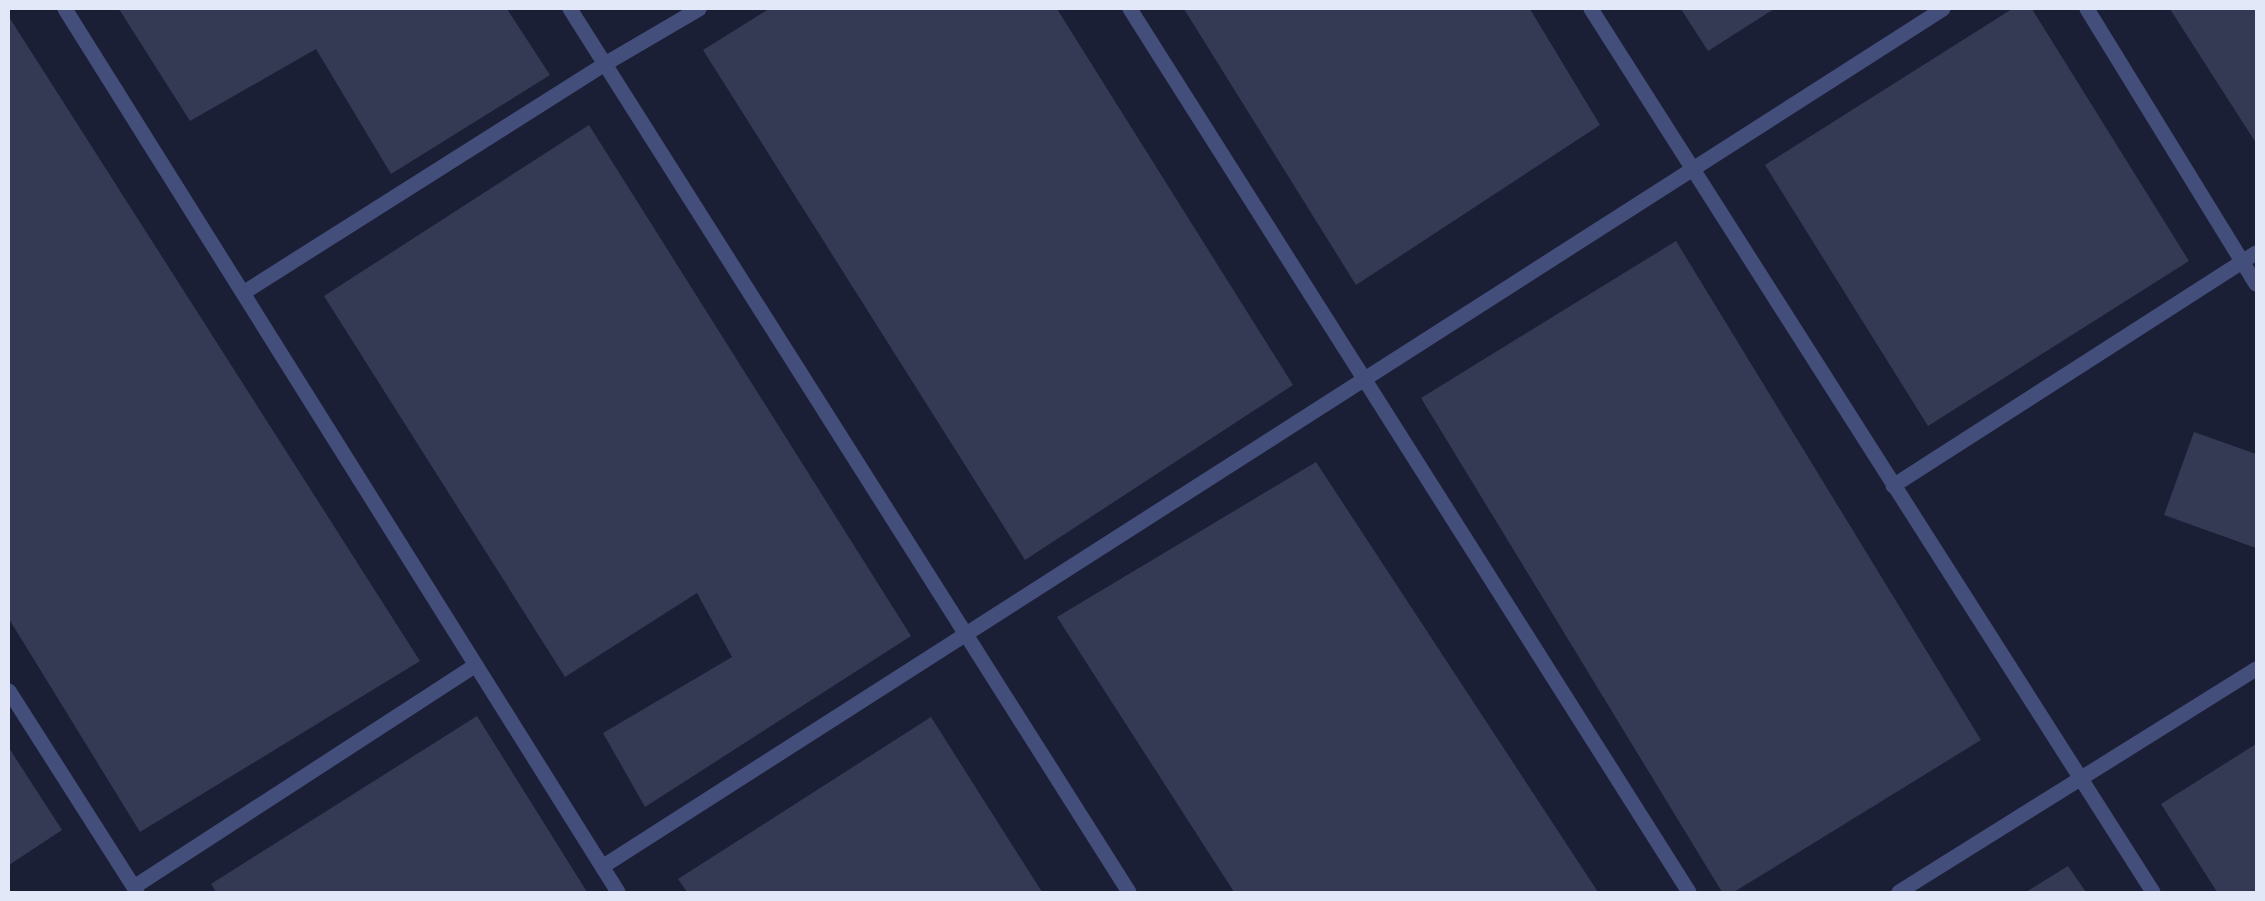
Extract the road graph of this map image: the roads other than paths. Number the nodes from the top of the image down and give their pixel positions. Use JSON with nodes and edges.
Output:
{"nodes":[{"id":1,"x":65,"y":9,"type":"edge"},
{"id":2,"x":570,"y":9,"type":"edge"},
{"id":3,"x":699,"y":9,"type":"edge"},
{"id":4,"x":1130,"y":9,"type":"edge"},
{"id":5,"x":1591,"y":9,"type":"edge"},
{"id":6,"x":1943,"y":9,"type":"edge"},
{"id":7,"x":2087,"y":9,"type":"edge"},
{"id":8,"x":605,"y":64,"type":"junction"},
{"id":9,"x":1692,"y":169,"type":"junction"},
{"id":10,"x":2256,"y":253,"type":"edge"},
{"id":11,"x":2243,"y":262,"type":"junction"},
{"id":12,"x":2256,"y":284,"type":"edge"},
{"id":13,"x":243,"y":293,"type":"junction"},
{"id":14,"x":1366,"y":379,"type":"junction"},
{"id":15,"x":1893,"y":486,"type":"junction"},
{"id":16,"x":966,"y":634,"type":"junction"},
{"id":17,"x":476,"y":664,"type":"junction"},
{"id":18,"x":2256,"y":668,"type":"edge"},
{"id":19,"x":9,"y":691,"type":"edge"},
{"id":20,"x":2080,"y":779,"type":"junction"},
{"id":21,"x":602,"y":867,"type":"junction"},
{"id":22,"x":136,"y":890,"type":"edge"},
{"id":23,"x":618,"y":892,"type":"edge"},
{"id":24,"x":1129,"y":892,"type":"edge"},
{"id":25,"x":1689,"y":892,"type":"edge"},
{"id":26,"x":1899,"y":892,"type":"edge"},
{"id":27,"x":2153,"y":892,"type":"edge"}],
"edges":[{"from":1,"to":13,"type":"lane"},
{"from":2,"to":8,"type":"lane"},
{"from":3,"to":8,"type":"lane"},
{"from":4,"to":14,"type":"lane"},
{"from":5,"to":9,"type":"lane"},
{"from":6,"to":9,"type":"lane"},
{"from":7,"to":11,"type":"lane"},
{"from":8,"to":13,"type":"lane"},
{"from":8,"to":16,"type":"lane"},
{"from":9,"to":14,"type":"lane"},
{"from":9,"to":15,"type":"lane"},
{"from":10,"to":11,"type":"lane"},
{"from":11,"to":12,"type":"lane"},
{"from":11,"to":15,"type":"lane"},
{"from":13,"to":17,"type":"lane"},
{"from":14,"to":16,"type":"lane"},
{"from":14,"to":25,"type":"lane"},
{"from":15,"to":20,"type":"lane"},
{"from":16,"to":21,"type":"lane"},
{"from":16,"to":24,"type":"lane"},
{"from":17,"to":21,"type":"lane"},
{"from":17,"to":22,"type":"lane"},
{"from":18,"to":20,"type":"lane"},
{"from":19,"to":22,"type":"lane"},
{"from":20,"to":26,"type":"lane"},
{"from":20,"to":27,"type":"lane"},
{"from":21,"to":23,"type":"lane"}]}
